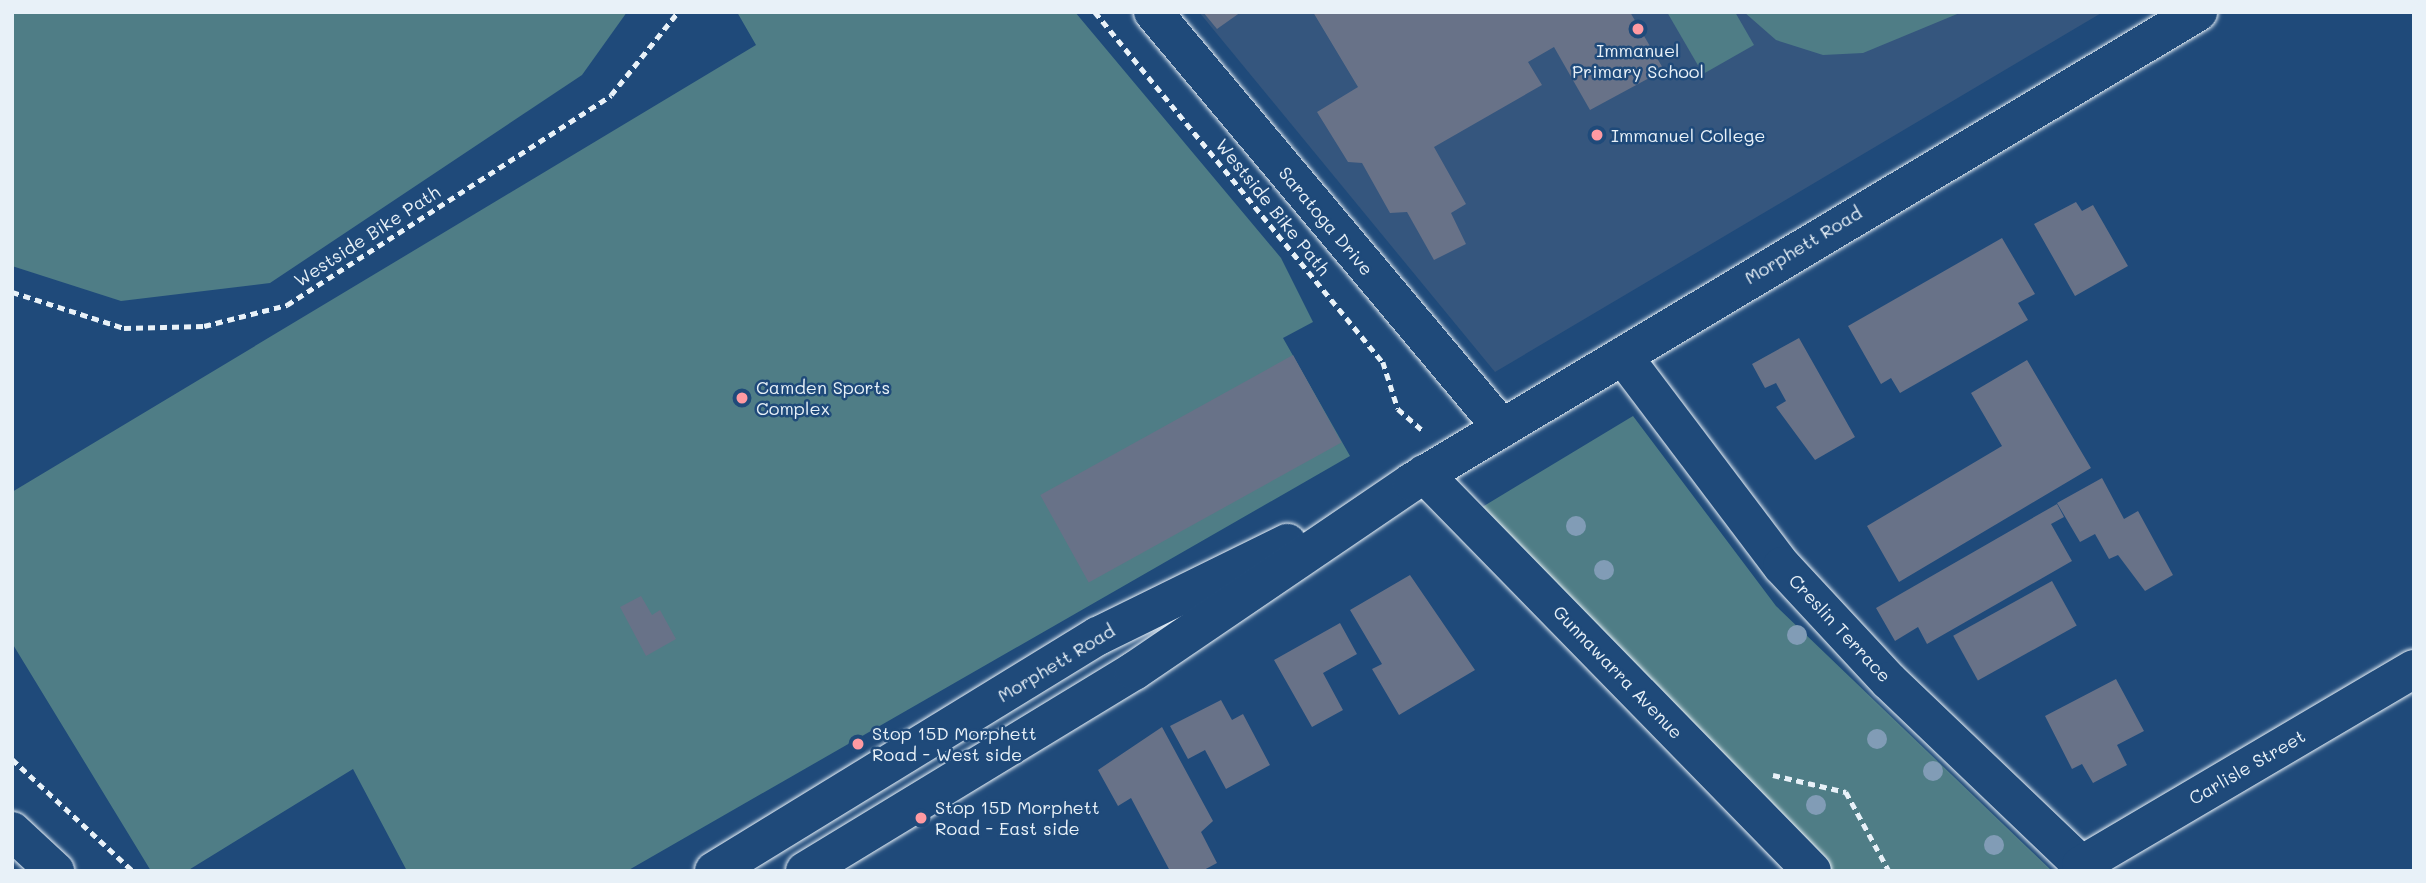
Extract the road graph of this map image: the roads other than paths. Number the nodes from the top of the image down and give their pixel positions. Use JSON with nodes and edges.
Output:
{"nodes":[{"id":1,"x":1153,"y":12,"type":"edge"},
{"id":2,"x":2198,"y":12,"type":"edge"},
{"id":3,"x":1623,"y":356,"type":"junction"},
{"id":4,"x":1502,"y":428,"type":"junction"},
{"id":5,"x":1418,"y":478,"type":"junction"},
{"id":6,"x":2414,"y":669,"type":"edge"},
{"id":7,"x":12,"y":831,"type":"edge"},
{"id":8,"x":2084,"y":868,"type":"edge"},
{"id":9,"x":55,"y":871,"type":"edge"},
{"id":10,"x":714,"y":871,"type":"edge"},
{"id":11,"x":805,"y":871,"type":"edge"},
{"id":12,"x":1812,"y":871,"type":"edge"}],
"edges":[{"from":1,"to":4,"type":"main road","name":"Saratoga Drive"},
{"from":2,"to":3,"type":"main road","name":"Morphett Road"},
{"from":3,"to":4,"type":"main road","name":"Morphett Road"},
{"from":3,"to":8,"type":"main road","name":"Creslin Terrace"},
{"from":4,"to":5,"type":"main road","name":"Morphett Road"},
{"from":5,"to":10,"type":"main road","name":"Morphett Road"},
{"from":5,"to":11,"type":"main road","name":"Morphett Road"},
{"from":5,"to":12,"type":"main road","name":"Gunnawarra Avenue"},
{"from":6,"to":8,"type":"main road","name":"Carlisle Street"},
{"from":7,"to":9,"type":"main road"}]}
